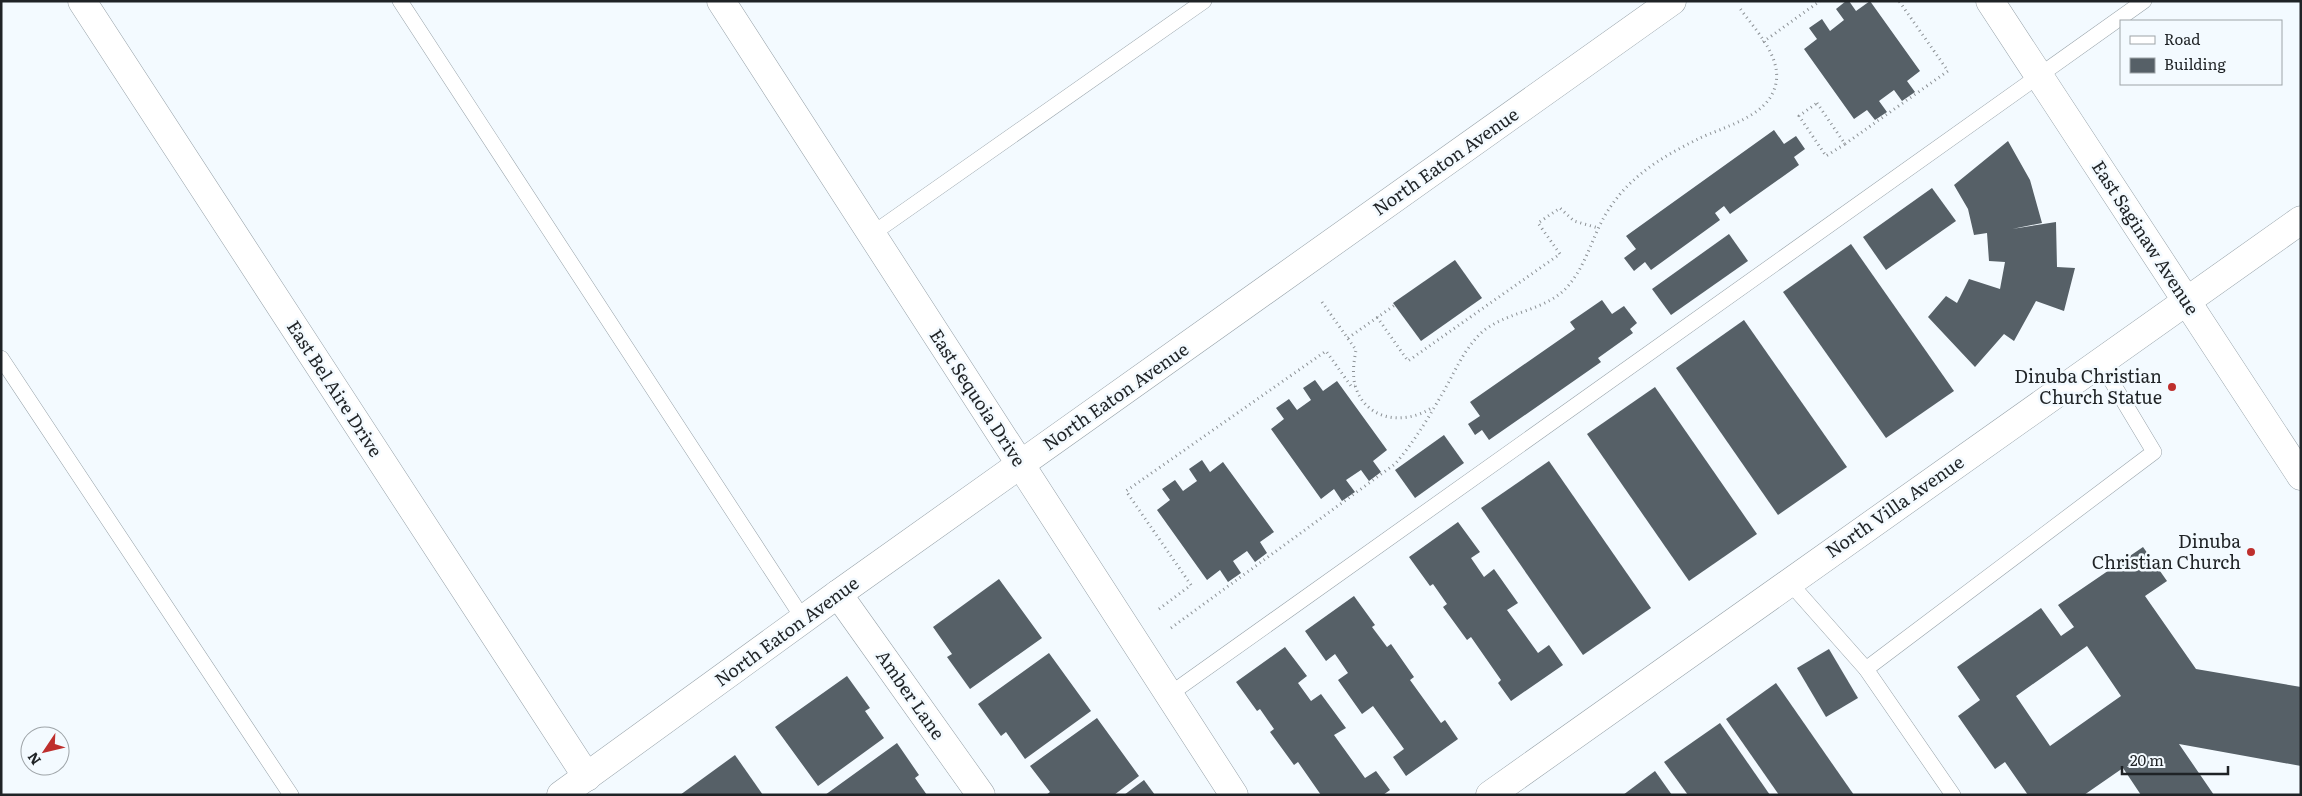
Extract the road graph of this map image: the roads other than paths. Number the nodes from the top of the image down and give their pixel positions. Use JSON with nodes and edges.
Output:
{"nodes":[{"id":1,"x":82,"y":1,"type":"edge"},
{"id":2,"x":400,"y":1,"type":"edge"},
{"id":3,"x":1204,"y":1,"type":"edge"},
{"id":4,"x":1672,"y":1,"type":"edge"},
{"id":5,"x":1990,"y":1,"type":"edge"},
{"id":6,"x":2144,"y":1,"type":"edge"},
{"id":7,"x":727,"y":4,"type":"edge"},
{"id":8,"x":2039,"y":76,"type":"junction"},
{"id":9,"x":2301,"y":220,"type":"edge"},
{"id":10,"x":872,"y":234,"type":"junction"},
{"id":11,"x":2186,"y":301,"type":"junction"},
{"id":12,"x":1,"y":358,"type":"edge"},
{"id":13,"x":2100,"y":362,"type":"junction"},
{"id":14,"x":1021,"y":466,"type":"junction"},
{"id":15,"x":2301,"y":476,"type":"edge"},
{"id":16,"x":1789,"y":582,"type":"junction"},
{"id":17,"x":838,"y":594,"type":"junction"},
{"id":18,"x":804,"y":620,"type":"junction"},
{"id":19,"x":1866,"y":669,"type":"junction"},
{"id":20,"x":1170,"y":694,"type":"junction"},
{"id":21,"x":582,"y":789,"type":"edge"},
{"id":22,"x":291,"y":795,"type":"edge"},
{"id":23,"x":981,"y":795,"type":"edge"},
{"id":24,"x":1234,"y":795,"type":"edge"},
{"id":25,"x":1490,"y":795,"type":"edge"},
{"id":26,"x":1953,"y":795,"type":"edge"}],
"edges":[{"from":1,"to":21,"type":"street","name":"East Bel Aire Drive"},
{"from":2,"to":18,"type":"lane"},
{"from":3,"to":10,"type":"lane"},
{"from":4,"to":14,"type":"street","name":"North Eaton Avenue"},
{"from":5,"to":8,"type":"street","name":"East Saginaw Avenue"},
{"from":6,"to":8,"type":"lane"},
{"from":7,"to":10,"type":"street","name":"East Sequoia Drive"},
{"from":8,"to":11,"type":"street","name":"East Saginaw Avenue"},
{"from":8,"to":20,"type":"lane"},
{"from":9,"to":11,"type":"street","name":"North Villa Avenue"},
{"from":10,"to":14,"type":"street","name":"East Sequoia Drive"},
{"from":11,"to":13,"type":"street","name":"North Villa Avenue"},
{"from":11,"to":15,"type":"street","name":"East Saginaw Avenue"},
{"from":12,"to":22,"type":"lane"},
{"from":13,"to":16,"type":"street","name":"North Villa Avenue"},
{"from":13,"to":19,"type":"lane"},
{"from":14,"to":17,"type":"street","name":"North Eaton Avenue"},
{"from":14,"to":20,"type":"street","name":"East Sequoia Drive"},
{"from":16,"to":19,"type":"lane"},
{"from":16,"to":25,"type":"street","name":"North Villa Avenue"},
{"from":17,"to":18,"type":"street","name":"North Eaton Avenue"},
{"from":17,"to":23,"type":"street","name":"Amber Lane"},
{"from":18,"to":21,"type":"street","name":"North Eaton Avenue"},
{"from":19,"to":26,"type":"lane"},
{"from":20,"to":24,"type":"street","name":"East Sequoia Drive"}]}
